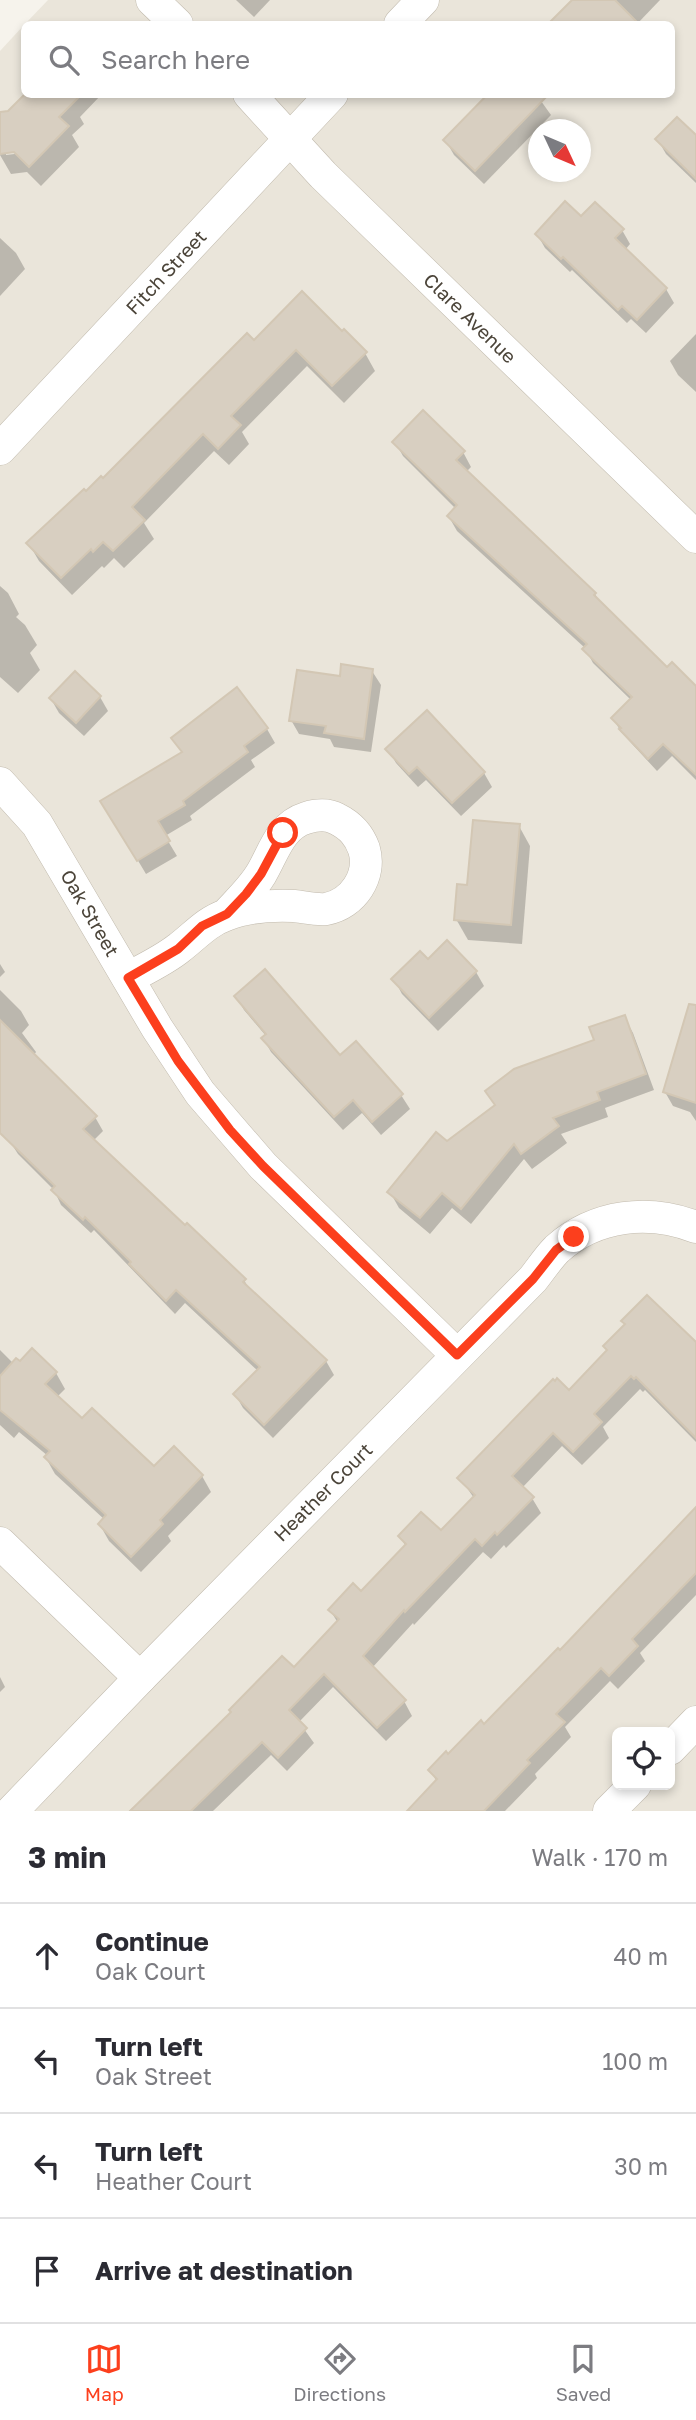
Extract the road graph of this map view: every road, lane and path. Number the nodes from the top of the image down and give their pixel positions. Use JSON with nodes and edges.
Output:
{"nodes":[{"id":1,"x":152,"y":0,"type":"edge"},
{"id":2,"x":423,"y":0,"type":"edge"},
{"id":3,"x":174,"y":21,"type":"edge"},
{"id":4,"x":403,"y":21,"type":"edge"},
{"id":5,"x":253,"y":98,"type":"edge"},
{"id":6,"x":328,"y":98,"type":"edge"},
{"id":7,"x":290,"y":139,"type":"junction"},
{"id":8,"x":0,"y":449,"type":"edge"},
{"id":9,"x":696,"y":537,"type":"edge"},
{"id":10,"x":0,"y":783,"type":"edge"},
{"id":11,"x":227,"y":914,"type":"dead end"},
{"id":12,"x":128,"y":978,"type":"junction"},
{"id":13,"x":696,"y":1227,"type":"edge"},
{"id":14,"x":457,"y":1355,"type":"junction"},
{"id":15,"x":0,"y":1543,"type":"edge"},
{"id":16,"x":140,"y":1678,"type":"junction"},
{"id":17,"x":696,"y":1722,"type":"edge"},
{"id":18,"x":675,"y":1744,"type":"edge"},
{"id":19,"x":630,"y":1790,"type":"edge"},
{"id":20,"x":12,"y":1811,"type":"edge"},
{"id":21,"x":609,"y":1811,"type":"edge"}],
"edges":[{"from":1,"to":3,"type":"street"},
{"from":2,"to":4,"type":"street"},
{"from":5,"to":7,"type":"street","name":"Clare Avenue"},
{"from":6,"to":7,"type":"street","name":"Fitch Street"},
{"from":7,"to":8,"type":"street","name":"Fitch Street"},
{"from":7,"to":9,"type":"street","name":"Clare Avenue"},
{"from":10,"to":12,"type":"street","name":"Oak Street"},
{"from":11,"to":12,"type":"street"},
{"from":12,"to":14,"type":"street","name":"Oak Street"},
{"from":13,"to":14,"type":"street","name":"Heather Court"},
{"from":14,"to":16,"type":"street","name":"Heather Court"},
{"from":15,"to":16,"type":"street"},
{"from":16,"to":20,"type":"street","name":"Heather Court"},
{"from":17,"to":18,"type":"street"},
{"from":19,"to":21,"type":"street"}]}
